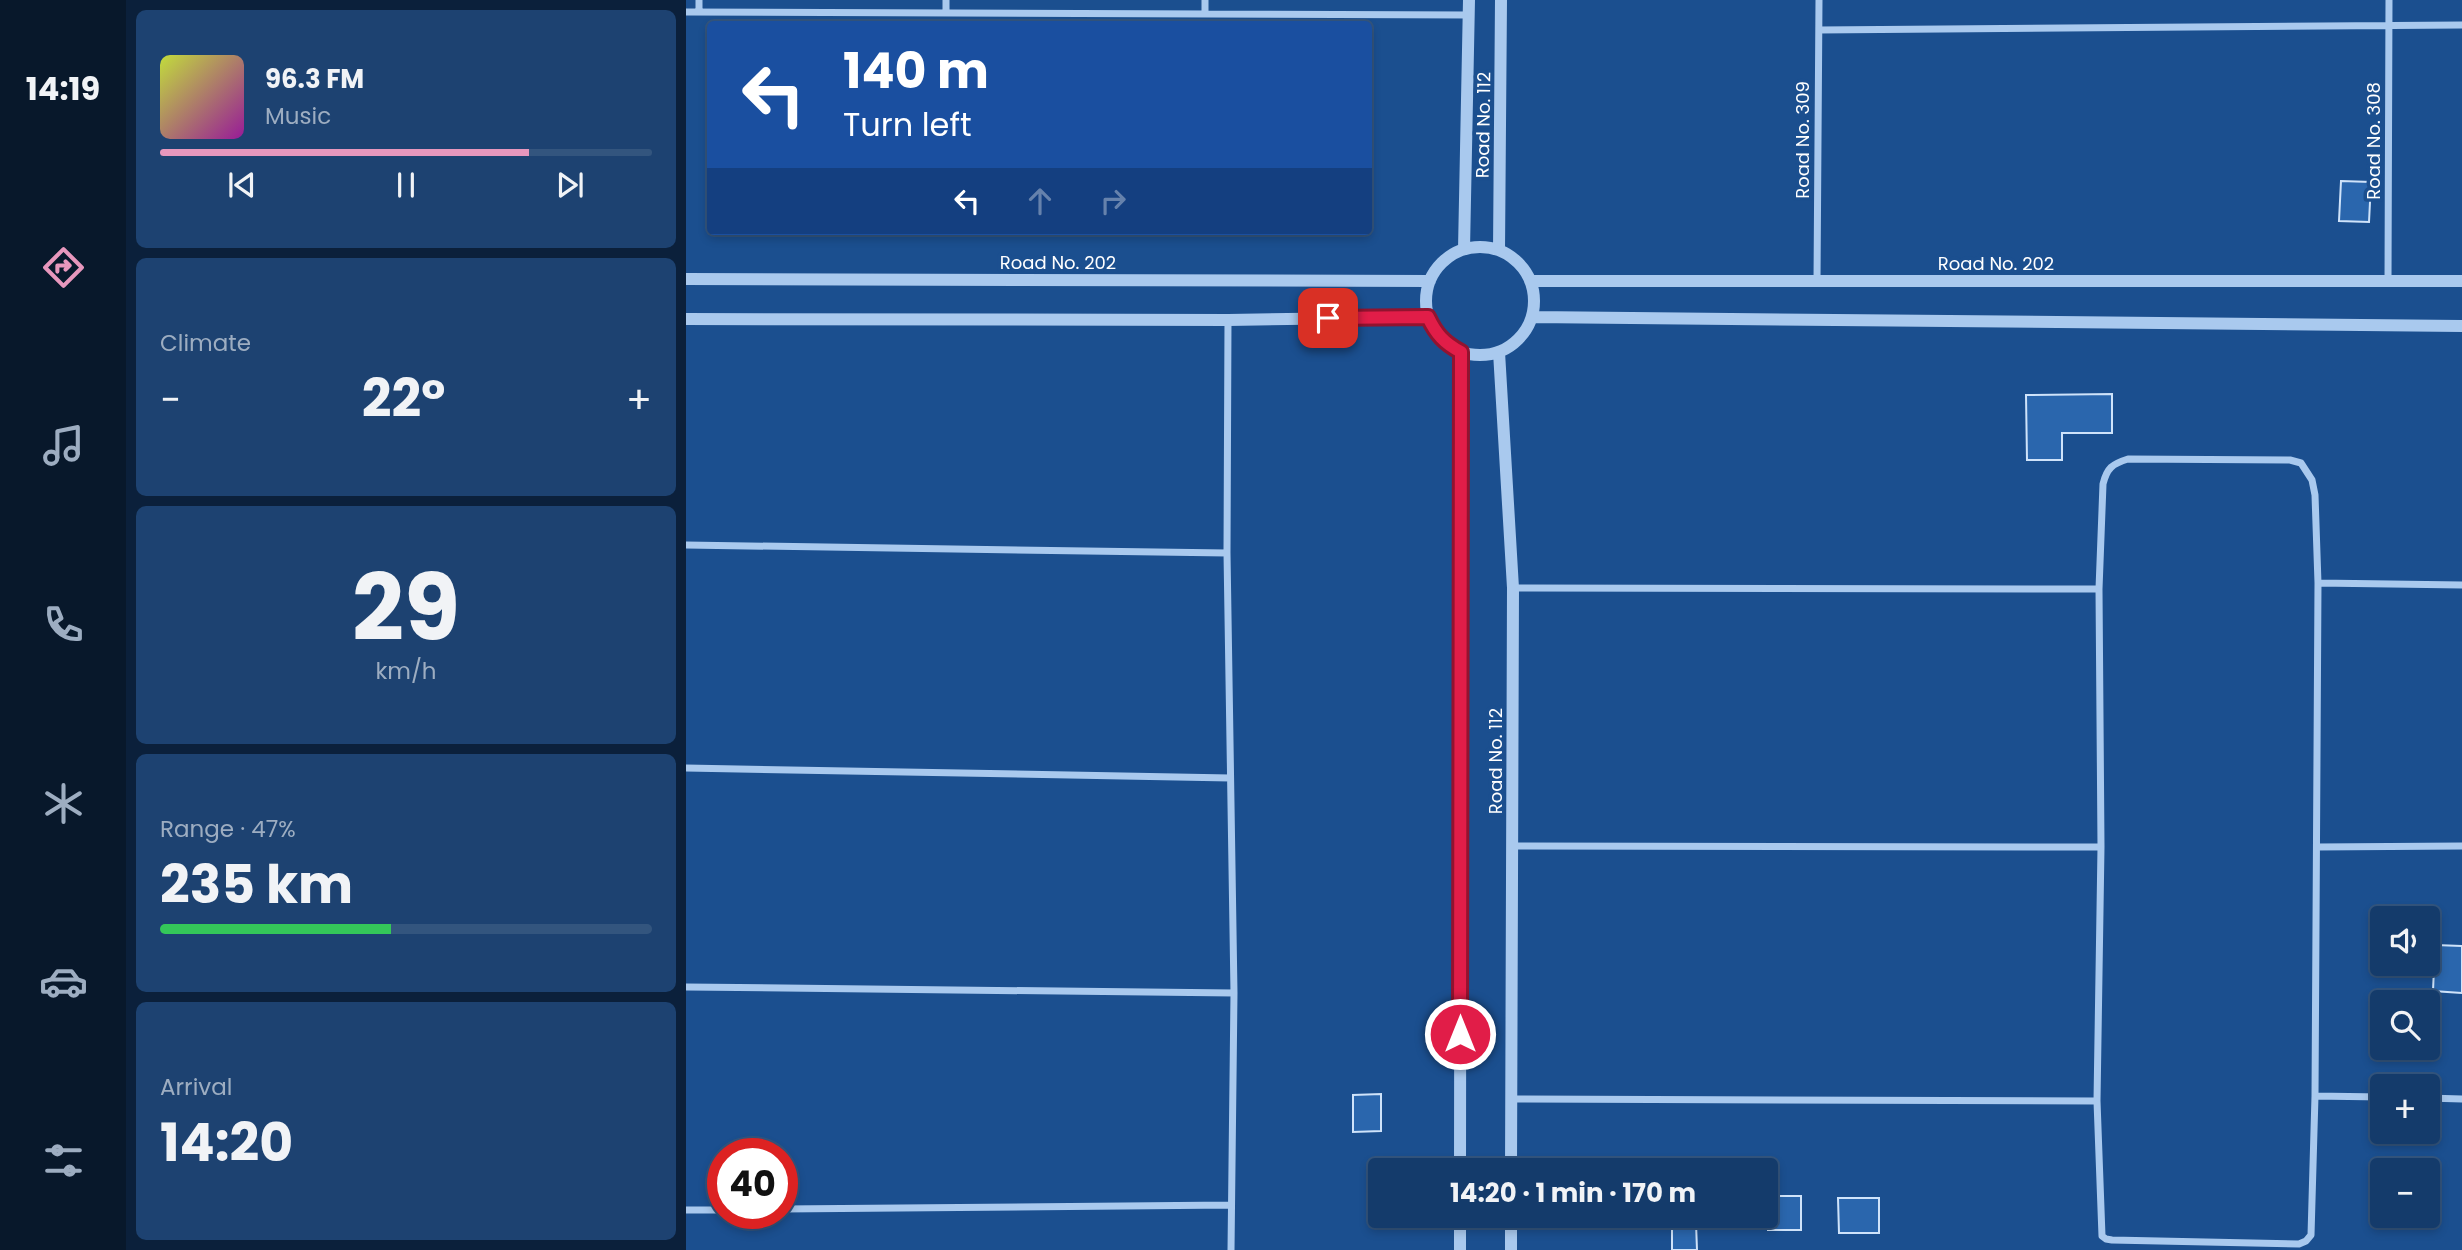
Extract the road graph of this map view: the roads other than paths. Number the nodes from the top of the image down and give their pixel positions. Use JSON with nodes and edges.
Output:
{"nodes":[{"id":1,"x":699,"y":0,"type":"edge"},
{"id":2,"x":946,"y":0,"type":"edge"},
{"id":3,"x":1205,"y":0,"type":"edge"},
{"id":4,"x":1469,"y":0,"type":"edge"},
{"id":5,"x":1501,"y":0,"type":"edge"},
{"id":6,"x":1819,"y":0,"type":"edge"},
{"id":7,"x":2389,"y":0,"type":"edge"},
{"id":8,"x":686,"y":12,"type":"edge"},
{"id":9,"x":699,"y":12,"type":"junction"},
{"id":10,"x":946,"y":13,"type":"junction"},
{"id":11,"x":1205,"y":14,"type":"junction"},
{"id":12,"x":1469,"y":15,"type":"junction"},
{"id":13,"x":2462,"y":25,"type":"edge"},
{"id":14,"x":2389,"y":26,"type":"junction"},
{"id":15,"x":1819,"y":30,"type":"junction"},
{"id":16,"x":1464,"y":249,"type":"junction"},
{"id":17,"x":1499,"y":250,"type":"junction"},
{"id":18,"x":686,"y":278,"type":"edge"},
{"id":19,"x":1430,"y":281,"type":"junction"},
{"id":20,"x":1530,"y":281,"type":"junction"},
{"id":21,"x":1817,"y":281,"type":"junction"},
{"id":22,"x":2388,"y":281,"type":"junction"},
{"id":23,"x":2462,"y":281,"type":"edge"},
{"id":24,"x":1428,"y":317,"type":"junction"},
{"id":25,"x":1532,"y":317,"type":"junction"},
{"id":26,"x":686,"y":319,"type":"edge"},
{"id":27,"x":1228,"y":320,"type":"junction"},
{"id":28,"x":2462,"y":326,"type":"edge"},
{"id":29,"x":1461,"y":352,"type":"junction"},
{"id":30,"x":1499,"y":352,"type":"junction"},
{"id":31,"x":686,"y":545,"type":"edge"},
{"id":32,"x":1227,"y":553,"type":"junction"},
{"id":33,"x":2318,"y":583,"type":"junction"},
{"id":34,"x":2462,"y":585,"type":"edge"},
{"id":35,"x":1513,"y":588,"type":"junction"},
{"id":36,"x":2099,"y":589,"type":"junction"},
{"id":37,"x":686,"y":768,"type":"edge"},
{"id":38,"x":1230,"y":778,"type":"junction"},
{"id":39,"x":1512,"y":846,"type":"junction"},
{"id":40,"x":2101,"y":846,"type":"junction"},
{"id":41,"x":2318,"y":846,"type":"junction"},
{"id":42,"x":2462,"y":846,"type":"edge"},
{"id":43,"x":686,"y":987,"type":"edge"},
{"id":44,"x":1234,"y":993,"type":"junction"},
{"id":45,"x":2315,"y":1096,"type":"junction"},
{"id":46,"x":2370,"y":1097,"type":"edge"},
{"id":47,"x":2440,"y":1098,"type":"edge"},
{"id":48,"x":1511,"y":1099,"type":"junction"},
{"id":49,"x":2462,"y":1099,"type":"edge"},
{"id":50,"x":2097,"y":1101,"type":"junction"},
{"id":51,"x":1460,"y":1158,"type":"edge"},
{"id":52,"x":1511,"y":1158,"type":"edge"},
{"id":53,"x":1231,"y":1205,"type":"junction"},
{"id":54,"x":798,"y":1209,"type":"edge"},
{"id":55,"x":686,"y":1210,"type":"edge"},
{"id":56,"x":707,"y":1210,"type":"edge"},
{"id":57,"x":1460,"y":1228,"type":"edge"},
{"id":58,"x":1511,"y":1228,"type":"edge"},
{"id":59,"x":2131,"y":1240,"type":"junction"},
{"id":60,"x":1231,"y":1250,"type":"edge"},
{"id":61,"x":1460,"y":1250,"type":"edge"},
{"id":62,"x":1511,"y":1250,"type":"edge"},
{"id":63,"x":2131,"y":1250,"type":"edge"}],
"edges":[{"from":1,"to":9,"type":"street"},
{"from":2,"to":10,"type":"street"},
{"from":3,"to":11,"type":"street"},
{"from":4,"to":12,"type":"street","name":"Road No. 112"},
{"from":5,"to":17,"type":"street","name":"Road No. 112"},
{"from":6,"to":15,"type":"street","name":"Road No. 309"},
{"from":7,"to":14,"type":"street","name":"Road No. 308"},
{"from":8,"to":9,"type":"street"},
{"from":9,"to":10,"type":"street"},
{"from":10,"to":11,"type":"street"},
{"from":11,"to":12,"type":"street"},
{"from":12,"to":16,"type":"street","name":"Road No. 112"},
{"from":13,"to":14,"type":"street"},
{"from":14,"to":15,"type":"street"},
{"from":14,"to":22,"type":"street","name":"Road No. 308"},
{"from":15,"to":21,"type":"street","name":"Road No. 309"},
{"from":16,"to":17,"type":"street"},
{"from":16,"to":19,"type":"street"},
{"from":17,"to":20,"type":"street"},
{"from":18,"to":19,"type":"street","name":"Road No. 202"},
{"from":19,"to":24,"type":"street"},
{"from":20,"to":21,"type":"street","name":"Road No. 202"},
{"from":20,"to":25,"type":"street"},
{"from":21,"to":22,"type":"street","name":"Road No. 202"},
{"from":22,"to":23,"type":"street","name":"Road No. 202"},
{"from":24,"to":27,"type":"street"},
{"from":24,"to":29,"type":"street"},
{"from":25,"to":28,"type":"street"},
{"from":25,"to":30,"type":"street"},
{"from":26,"to":27,"type":"street"},
{"from":27,"to":32,"type":"street"},
{"from":29,"to":30,"type":"street"},
{"from":29,"to":51,"type":"street","name":"Road No. 112"},
{"from":30,"to":35,"type":"street","name":"Road No. 112"},
{"from":31,"to":32,"type":"street"},
{"from":32,"to":38,"type":"street"},
{"from":33,"to":34,"type":"street"},
{"from":33,"to":36,"type":"street"},
{"from":33,"to":41,"type":"street"},
{"from":35,"to":36,"type":"street"},
{"from":35,"to":39,"type":"street","name":"Road No. 112"},
{"from":36,"to":40,"type":"street"},
{"from":37,"to":38,"type":"street"},
{"from":38,"to":44,"type":"street"},
{"from":39,"to":40,"type":"street"},
{"from":39,"to":48,"type":"street","name":"Road No. 112"},
{"from":40,"to":50,"type":"street"},
{"from":41,"to":42,"type":"street"},
{"from":41,"to":45,"type":"street"},
{"from":43,"to":44,"type":"street"},
{"from":44,"to":53,"type":"street"},
{"from":45,"to":46,"type":"street"},
{"from":45,"to":59,"type":"street"},
{"from":47,"to":49,"type":"street"},
{"from":48,"to":50,"type":"street"},
{"from":48,"to":52,"type":"street","name":"Road No. 112"},
{"from":50,"to":59,"type":"street"},
{"from":53,"to":54,"type":"street"},
{"from":53,"to":60,"type":"street"},
{"from":55,"to":56,"type":"street"},
{"from":57,"to":61,"type":"street"},
{"from":58,"to":62,"type":"street"},
{"from":59,"to":63,"type":"street"}]}
